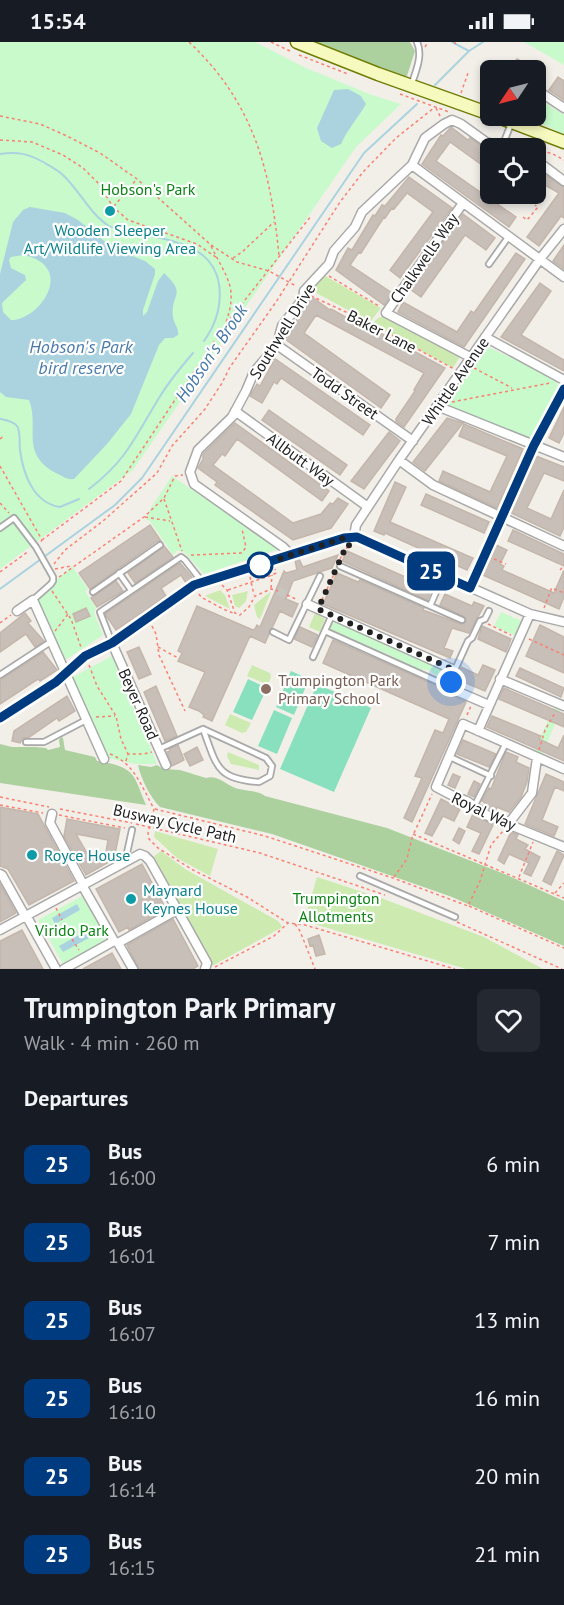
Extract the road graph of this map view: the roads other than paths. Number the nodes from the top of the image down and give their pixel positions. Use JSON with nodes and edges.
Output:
{"nodes":[{"id":1,"x":297,"y":42,"type":"edge"},
{"id":2,"x":417,"y":42,"type":"edge"},
{"id":3,"x":411,"y":86,"type":"junction"},
{"id":4,"x":546,"y":96,"type":"edge"},
{"id":5,"x":564,"y":108,"type":"edge"},
{"id":6,"x":480,"y":112,"type":"edge"},
{"id":7,"x":525,"y":126,"type":"edge"},
{"id":8,"x":480,"y":138,"type":"edge"},
{"id":9,"x":564,"y":142,"type":"edge"},
{"id":10,"x":411,"y":165,"type":"junction"},
{"id":11,"x":546,"y":168,"type":"edge"},
{"id":12,"x":564,"y":181,"type":"edge"},
{"id":13,"x":463,"y":203,"type":"junction"},
{"id":14,"x":564,"y":229,"type":"edge"},
{"id":15,"x":509,"y":236,"type":"junction"},
{"id":16,"x":540,"y":259,"type":"junction"},
{"id":17,"x":489,"y":264,"type":"dead end"},
{"id":18,"x":564,"y":277,"type":"edge"},
{"id":19,"x":386,"y":313,"type":"joint"},
{"id":20,"x":485,"y":337,"type":"junction"},
{"id":21,"x":277,"y":345,"type":"junction"},
{"id":22,"x":468,"y":360,"type":"junction"},
{"id":23,"x":560,"y":381,"type":"edge"},
{"id":24,"x":564,"y":389,"type":"edge"},
{"id":25,"x":437,"y":406,"type":"junction"},
{"id":26,"x":235,"y":411,"type":"junction"},
{"id":27,"x":412,"y":441,"type":"junction"},
{"id":28,"x":534,"y":445,"type":"junction"},
{"id":29,"x":564,"y":457,"type":"edge"},
{"id":30,"x":399,"y":460,"type":"junction"},
{"id":31,"x":368,"y":507,"type":"junction"},
{"id":32,"x":501,"y":516,"type":"junction"},
{"id":33,"x":0,"y":528,"type":"edge"},
{"id":34,"x":357,"y":537,"type":"junction"},
{"id":35,"x":160,"y":545,"type":"dead end"},
{"id":36,"x":564,"y":546,"type":"edge"},
{"id":37,"x":290,"y":554,"type":"junction"},
{"id":38,"x":340,"y":566,"type":"dead end"},
{"id":39,"x":119,"y":573,"type":"junction"},
{"id":40,"x":320,"y":576,"type":"dead end"},
{"id":41,"x":443,"y":576,"type":"junction"},
{"id":42,"x":198,"y":584,"type":"junction"},
{"id":43,"x":470,"y":588,"type":"junction"},
{"id":44,"x":131,"y":590,"type":"junction"},
{"id":45,"x":93,"y":592,"type":"dead end"},
{"id":46,"x":33,"y":600,"type":"junction"},
{"id":47,"x":307,"y":604,"type":"junction"},
{"id":48,"x":430,"y":606,"type":"junction"},
{"id":49,"x":17,"y":611,"type":"road end"},
{"id":50,"x":489,"y":611,"type":"dead end"},
{"id":51,"x":530,"y":614,"type":"junction"},
{"id":52,"x":332,"y":615,"type":"junction"},
{"id":53,"x":462,"y":620,"type":"dead end"},
{"id":54,"x":564,"y":622,"type":"edge"},
{"id":55,"x":325,"y":631,"type":"junction"},
{"id":56,"x":273,"y":632,"type":"dead end"},
{"id":57,"x":50,"y":637,"type":"junction"},
{"id":58,"x":112,"y":643,"type":"junction"},
{"id":59,"x":313,"y":657,"type":"dead end"},
{"id":60,"x":454,"y":672,"type":"junction"},
{"id":61,"x":67,"y":674,"type":"junction"},
{"id":62,"x":0,"y":675,"type":"edge"},
{"id":63,"x":500,"y":679,"type":"junction"},
{"id":64,"x":452,"y":688,"type":"junction"},
{"id":65,"x":563,"y":703,"type":"edge"},
{"id":66,"x":489,"y":705,"type":"junction"},
{"id":67,"x":0,"y":718,"type":"edge"},
{"id":68,"x":86,"y":718,"type":"junction"},
{"id":69,"x":203,"y":729,"type":"junction"},
{"id":70,"x":478,"y":730,"type":"junction"},
{"id":71,"x":26,"y":742,"type":"dead end"},
{"id":72,"x":506,"y":743,"type":"junction"},
{"id":73,"x":159,"y":749,"type":"junction"},
{"id":74,"x":102,"y":756,"type":"road end"},
{"id":75,"x":450,"y":757,"type":"junction"},
{"id":76,"x":537,"y":758,"type":"junction"},
{"id":77,"x":166,"y":765,"type":"dead end"},
{"id":78,"x":564,"y":769,"type":"edge"},
{"id":79,"x":491,"y":776,"type":"junction"},
{"id":80,"x":474,"y":807,"type":"junction"},
{"id":81,"x":52,"y":814,"type":"road end"},
{"id":82,"x":509,"y":823,"type":"junction"},
{"id":83,"x":132,"y":830,"type":"road end"},
{"id":84,"x":564,"y":847,"type":"edge"},
{"id":85,"x":125,"y":862,"type":"junction"},
{"id":86,"x":0,"y":874,"type":"edge"},
{"id":87,"x":360,"y":876,"type":"dead end"},
{"id":88,"x":83,"y":885,"type":"junction"},
{"id":89,"x":177,"y":910,"type":"junction"},
{"id":90,"x":26,"y":917,"type":"junction"},
{"id":91,"x":454,"y":919,"type":"road end"},
{"id":92,"x":0,"y":930,"type":"edge"},
{"id":93,"x":116,"y":942,"type":"junction"},
{"id":94,"x":56,"y":969,"type":"edge"},
{"id":95,"x":64,"y":969,"type":"edge"},
{"id":96,"x":133,"y":969,"type":"edge"},
{"id":97,"x":205,"y":969,"type":"edge"}],
"edges":[{"from":1,"to":3,"type":"street"},
{"from":2,"to":3,"type":"lane"},
{"from":3,"to":6,"type":"street"},
{"from":4,"to":5,"type":"street"},
{"from":7,"to":9,"type":"street"},
{"from":8,"to":10,"type":"street","name":"Southwell Drive"},
{"from":10,"to":13,"type":"street","name":"Chalkwells Way"},
{"from":10,"to":21,"type":"street","name":"Southwell Drive"},
{"from":11,"to":12,"type":"street"},
{"from":13,"to":15,"type":"street","name":"Chalkwells Way"},
{"from":13,"to":19,"type":"street","name":"Chalkwells Way"},
{"from":14,"to":16,"type":"street","name":"Whittle Avenue"},
{"from":15,"to":16,"type":"street","name":"Chalkwells Way"},
{"from":15,"to":17,"type":"lane"},
{"from":16,"to":18,"type":"street","name":"Chalkwells Way"},
{"from":16,"to":20,"type":"street","name":"Whittle Avenue"},
{"from":19,"to":22,"type":"street","name":"Baker Lane"},
{"from":20,"to":22,"type":"street","name":"Whittle Avenue"},
{"from":20,"to":23,"type":"street"},
{"from":21,"to":26,"type":"street","name":"Southwell Drive"},
{"from":21,"to":27,"type":"street","name":"Todd Street"},
{"from":22,"to":25,"type":"street","name":"Whittle Avenue"},
{"from":24,"to":28,"type":"street"},
{"from":25,"to":27,"type":"street","name":"Whittle Avenue"},
{"from":25,"to":28,"type":"street"},
{"from":26,"to":31,"type":"street","name":"Allbutt Way"},
{"from":26,"to":37,"type":"street","name":"Southwell Drive"},
{"from":27,"to":30,"type":"street","name":"Whittle Avenue"},
{"from":28,"to":29,"type":"street"},
{"from":28,"to":32,"type":"street"},
{"from":30,"to":31,"type":"street","name":"Whittle Avenue"},
{"from":30,"to":32,"type":"street"},
{"from":31,"to":34,"type":"street","name":"Whittle Avenue"},
{"from":32,"to":36,"type":"street"},
{"from":32,"to":43,"type":"street"},
{"from":33,"to":46,"type":"lane"},
{"from":34,"to":37,"type":"street"},
{"from":34,"to":41,"type":"street"},
{"from":35,"to":39,"type":"lane"},
{"from":37,"to":42,"type":"street"},
{"from":38,"to":48,"type":"lane"},
{"from":39,"to":44,"type":"lane"},
{"from":39,"to":45,"type":"lane"},
{"from":40,"to":47,"type":"lane"},
{"from":41,"to":43,"type":"street"},
{"from":41,"to":48,"type":"lane"},
{"from":42,"to":44,"type":"lane"},
{"from":42,"to":58,"type":"street"},
{"from":43,"to":51,"type":"street"},
{"from":44,"to":58,"type":"lane"},
{"from":46,"to":49,"type":"street"},
{"from":46,"to":57,"type":"street"},
{"from":47,"to":52,"type":"street"},
{"from":47,"to":56,"type":"lane"},
{"from":48,"to":53,"type":"lane"},
{"from":50,"to":60,"type":"lane"},
{"from":51,"to":54,"type":"street"},
{"from":51,"to":63,"type":"street"},
{"from":52,"to":55,"type":"lane"},
{"from":52,"to":60,"type":"street"},
{"from":55,"to":59,"type":"lane"},
{"from":55,"to":64,"type":"lane"},
{"from":57,"to":61,"type":"street"},
{"from":57,"to":62,"type":"lane"},
{"from":58,"to":61,"type":"street"},
{"from":58,"to":73,"type":"street","name":"Beyer Road"},
{"from":60,"to":64,"type":"street"},
{"from":61,"to":67,"type":"street"},
{"from":61,"to":68,"type":"street"},
{"from":63,"to":65,"type":"street"},
{"from":63,"to":66,"type":"street"},
{"from":64,"to":66,"type":"street"},
{"from":66,"to":70,"type":"street"},
{"from":68,"to":71,"type":"lane"},
{"from":68,"to":74,"type":"street"},
{"from":69,"to":69,"type":"lane"},
{"from":69,"to":73,"type":"lane"},
{"from":70,"to":72,"type":"street"},
{"from":70,"to":75,"type":"street","name":"Royal Way"},
{"from":72,"to":76,"type":"street"},
{"from":72,"to":79,"type":"lane"},
{"from":73,"to":77,"type":"street","name":"Beyer Road"},
{"from":75,"to":79,"type":"lane"},
{"from":75,"to":80,"type":"street","name":"Royal Way"},
{"from":76,"to":78,"type":"street"},
{"from":76,"to":82,"type":"street"},
{"from":79,"to":80,"type":"lane"},
{"from":80,"to":82,"type":"street","name":"Royal Way"},
{"from":81,"to":88,"type":"street"},
{"from":82,"to":84,"type":"street","name":"Royal Way"},
{"from":83,"to":85,"type":"lane"},
{"from":85,"to":88,"type":"street"},
{"from":85,"to":89,"type":"street"},
{"from":86,"to":90,"type":"street"},
{"from":87,"to":91,"type":"lane"},
{"from":88,"to":90,"type":"street"},
{"from":88,"to":93,"type":"street"},
{"from":89,"to":93,"type":"street"},
{"from":89,"to":97,"type":"street"},
{"from":90,"to":92,"type":"street"},
{"from":90,"to":94,"type":"street"},
{"from":93,"to":95,"type":"street"},
{"from":93,"to":96,"type":"street"}]}
